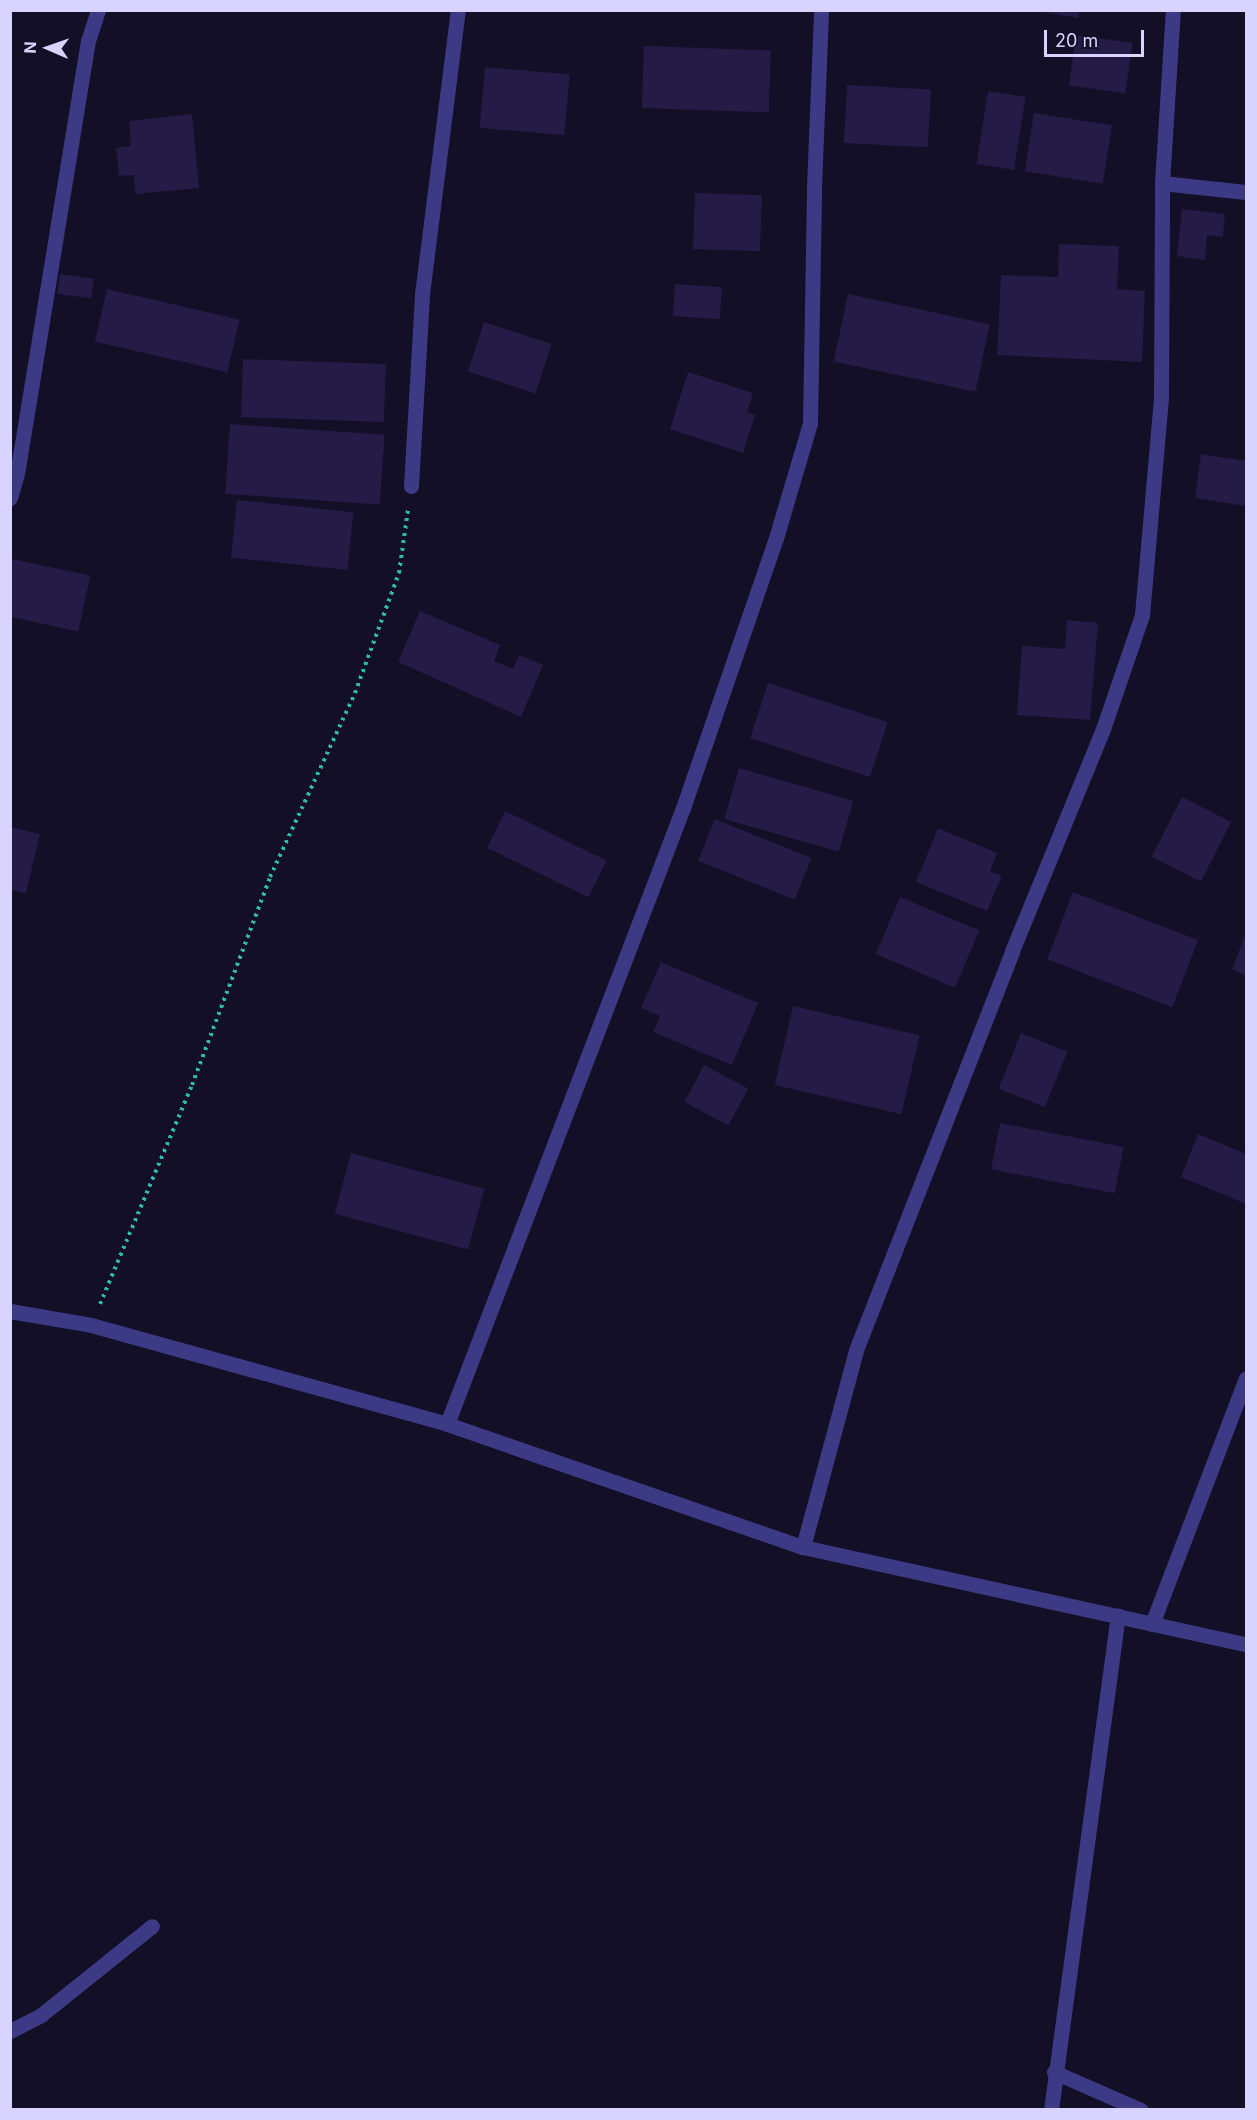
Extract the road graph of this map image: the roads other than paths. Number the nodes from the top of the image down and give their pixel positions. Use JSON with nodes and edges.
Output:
{"nodes":[{"id":1,"x":98,"y":10,"type":"edge"},
{"id":2,"x":458,"y":10,"type":"edge"},
{"id":3,"x":821,"y":10,"type":"edge"},
{"id":4,"x":1173,"y":10,"type":"edge"},
{"id":5,"x":1162,"y":183,"type":"junction"},
{"id":6,"x":1246,"y":192,"type":"edge"},
{"id":7,"x":411,"y":486,"type":"road end"},
{"id":8,"x":10,"y":498,"type":"edge"},
{"id":9,"x":10,"y":1311,"type":"edge"},
{"id":10,"x":1246,"y":1378,"type":"edge"},
{"id":11,"x":447,"y":1424,"type":"junction"},
{"id":12,"x":803,"y":1547,"type":"junction"},
{"id":13,"x":1118,"y":1616,"type":"junction"},
{"id":14,"x":1152,"y":1624,"type":"junction"},
{"id":15,"x":1246,"y":1644,"type":"edge"},
{"id":16,"x":152,"y":1926,"type":"dead end"},
{"id":17,"x":10,"y":2031,"type":"edge"},
{"id":18,"x":1054,"y":2072,"type":"junction"},
{"id":19,"x":1051,"y":2109,"type":"edge"},
{"id":20,"x":1141,"y":2109,"type":"edge"}],
"edges":[{"from":1,"to":8,"type":"street"},
{"from":2,"to":7,"type":"street"},
{"from":3,"to":11,"type":"street"},
{"from":4,"to":5,"type":"street"},
{"from":5,"to":6,"type":"street"},
{"from":5,"to":12,"type":"street"},
{"from":9,"to":11,"type":"street"},
{"from":10,"to":14,"type":"street"},
{"from":11,"to":12,"type":"street"},
{"from":12,"to":13,"type":"street"},
{"from":13,"to":14,"type":"street"},
{"from":13,"to":18,"type":"street"},
{"from":14,"to":15,"type":"street"},
{"from":16,"to":17,"type":"street"},
{"from":18,"to":19,"type":"street"},
{"from":18,"to":20,"type":"street"}]}
